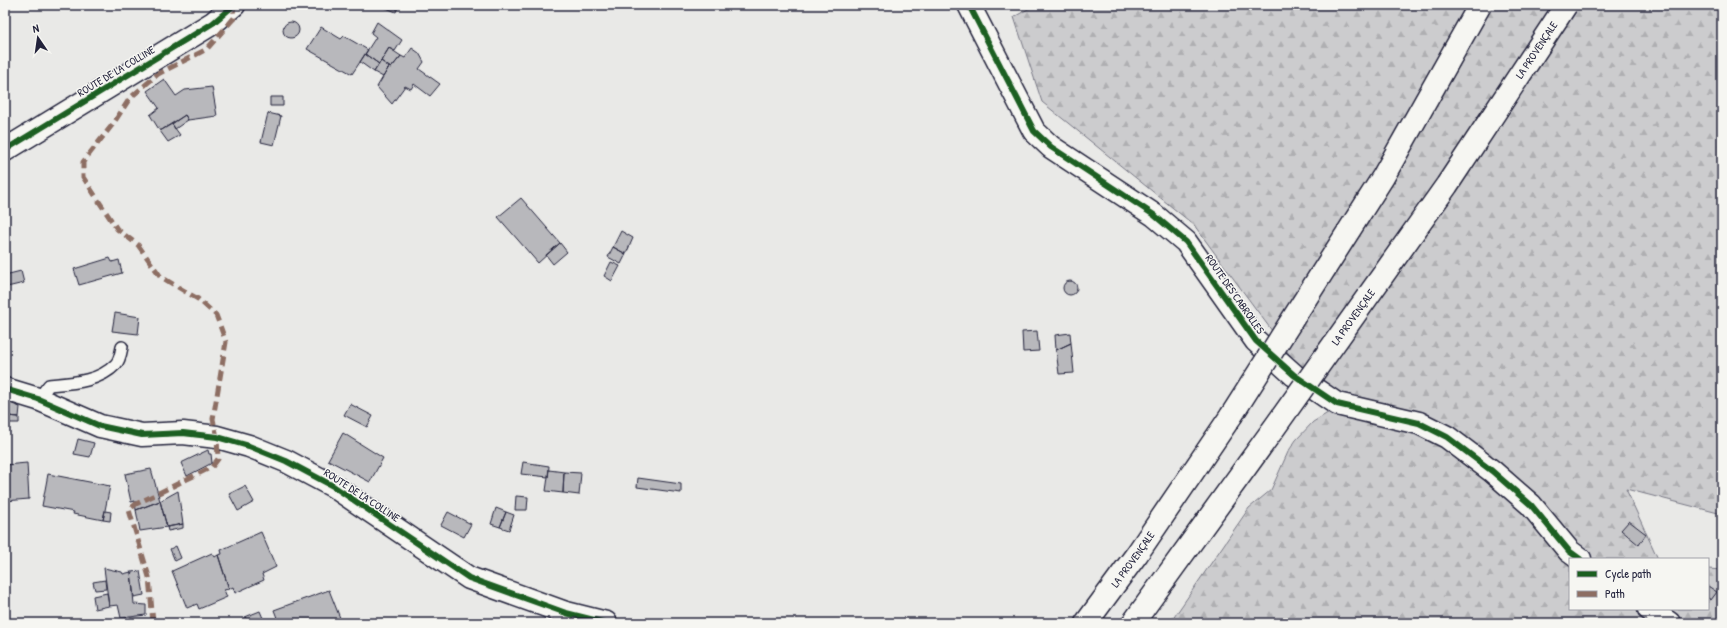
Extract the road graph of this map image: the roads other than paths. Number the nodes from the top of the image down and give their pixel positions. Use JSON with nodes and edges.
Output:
{"nodes":[{"id":1,"x":234,"y":5,"type":"edge"},
{"id":2,"x":969,"y":5,"type":"edge"},
{"id":3,"x":1480,"y":5,"type":"edge"},
{"id":4,"x":1566,"y":5,"type":"edge"},
{"id":5,"x":5,"y":150,"type":"edge"},
{"id":6,"x":122,"y":347,"type":"dead end"},
{"id":7,"x":5,"y":389,"type":"edge"},
{"id":8,"x":38,"y":399,"type":"junction"},
{"id":9,"x":1579,"y":558,"type":"edge"},
{"id":10,"x":1650,"y":610,"type":"edge"},
{"id":11,"x":606,"y":623,"type":"edge"},
{"id":12,"x":1086,"y":623,"type":"edge"},
{"id":13,"x":1133,"y":623,"type":"edge"},
{"id":14,"x":1669,"y":623,"type":"edge"}],
"edges":[{"from":1,"to":5,"type":"main road","name":"ROUTE DE LA COLLINE"},
{"from":2,"to":9,"type":"main road","name":"ROUTE DES CABROLLES"},
{"from":3,"to":12,"type":"main road","name":"LA PROVENÇALE","bridge":true},
{"from":4,"to":13,"type":"main road","name":"LA PROVENÇALE","bridge":true},
{"from":6,"to":8,"type":"lane"},
{"from":7,"to":8,"type":"main road","name":"ROUTE DE LA COLLINE"},
{"from":8,"to":11,"type":"main road","name":"ROUTE DE LA COLLINE"},
{"from":10,"to":14,"type":"main road"}]}
